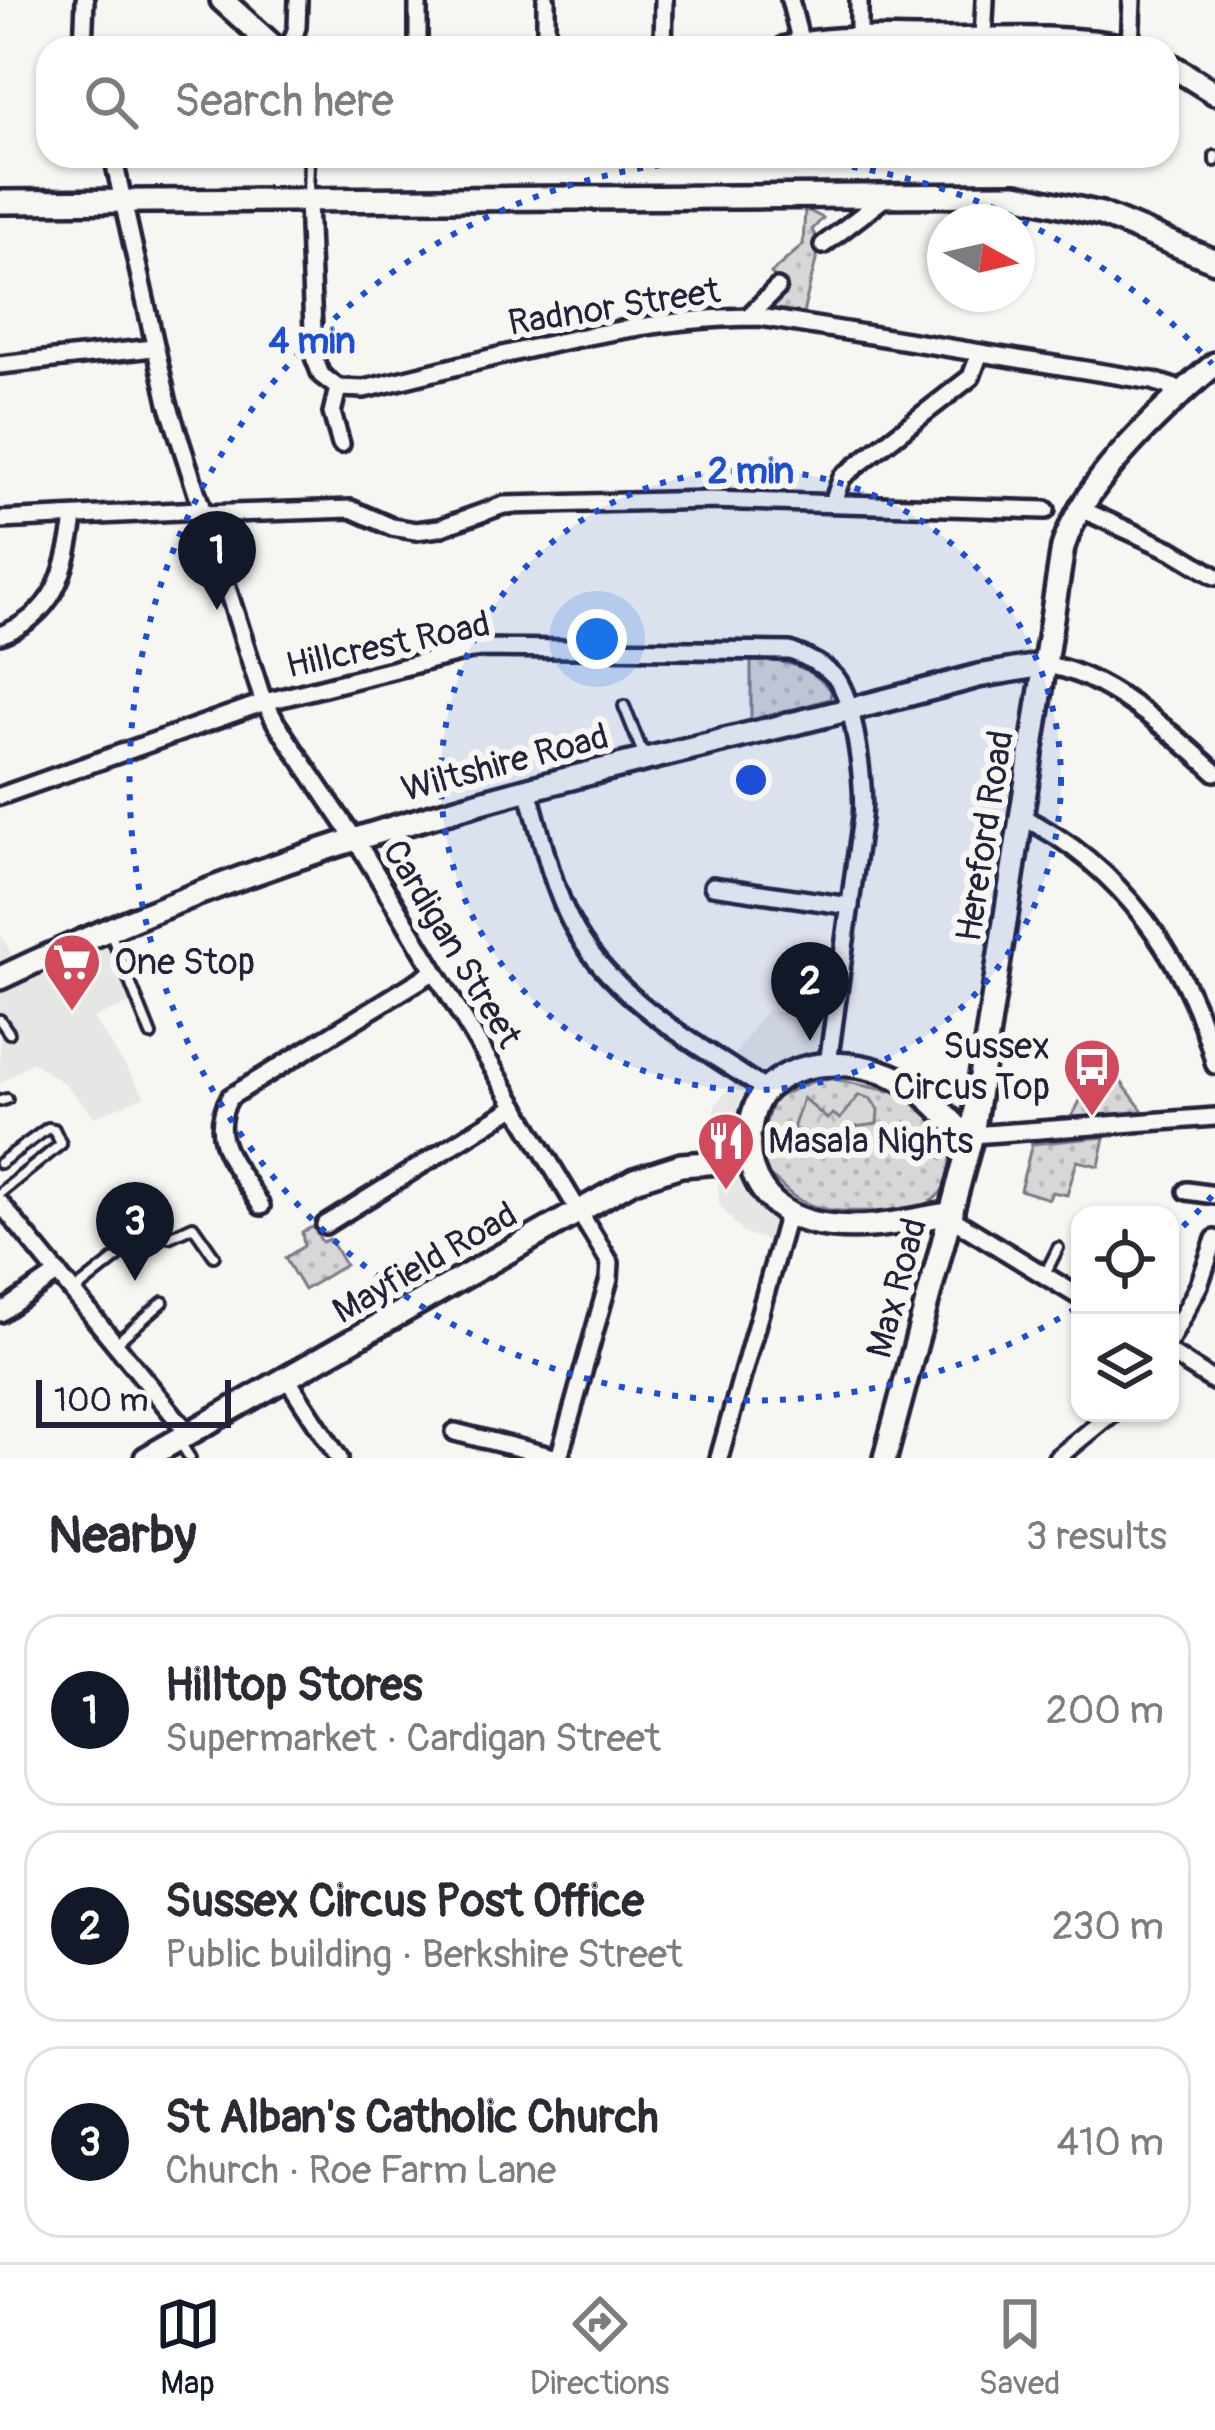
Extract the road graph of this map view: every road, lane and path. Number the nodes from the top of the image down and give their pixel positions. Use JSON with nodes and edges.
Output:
{"nodes":[{"id":1,"x":85,"y":0,"type":"edge"},
{"id":2,"x":222,"y":0,"type":"edge"},
{"id":3,"x":298,"y":0,"type":"edge"},
{"id":4,"x":418,"y":0,"type":"edge"},
{"id":5,"x":546,"y":0,"type":"edge"},
{"id":6,"x":664,"y":0,"type":"edge"},
{"id":7,"x":790,"y":0,"type":"edge"},
{"id":8,"x":859,"y":0,"type":"edge"},
{"id":9,"x":985,"y":0,"type":"edge"},
{"id":10,"x":1132,"y":0,"type":"edge"},
{"id":11,"x":84,"y":36,"type":"edge"},
{"id":12,"x":261,"y":36,"type":"edge"},
{"id":13,"x":294,"y":36,"type":"edge"},
{"id":14,"x":418,"y":36,"type":"edge"},
{"id":15,"x":546,"y":36,"type":"edge"},
{"id":16,"x":663,"y":36,"type":"edge"},
{"id":17,"x":792,"y":36,"type":"edge"},
{"id":18,"x":859,"y":36,"type":"edge"},
{"id":19,"x":983,"y":36,"type":"edge"},
{"id":20,"x":1127,"y":36,"type":"edge"},
{"id":21,"x":1179,"y":70,"type":"edge"},
{"id":22,"x":1215,"y":93,"type":"edge"},
{"id":23,"x":116,"y":168,"type":"edge"},
{"id":24,"x":309,"y":168,"type":"edge"},
{"id":25,"x":890,"y":194,"type":"junction"},
{"id":26,"x":308,"y":200,"type":"junction"},
{"id":27,"x":0,"y":202,"type":"edge"},
{"id":28,"x":123,"y":202,"type":"junction"},
{"id":29,"x":823,"y":245,"type":"dead end"},
{"id":30,"x":1215,"y":260,"type":"edge"},
{"id":31,"x":777,"y":288,"type":"dead end"},
{"id":32,"x":748,"y":316,"type":"junction"},
{"id":33,"x":153,"y":348,"type":"junction"},
{"id":34,"x":980,"y":353,"type":"junction"},
{"id":35,"x":1215,"y":364,"type":"edge"},
{"id":36,"x":0,"y":365,"type":"edge"},
{"id":37,"x":338,"y":388,"type":"junction"},
{"id":38,"x":1184,"y":391,"type":"junction"},
{"id":39,"x":341,"y":444,"type":"dead end"},
{"id":40,"x":833,"y":502,"type":"junction"},
{"id":41,"x":1081,"y":509,"type":"junction"},
{"id":42,"x":1046,"y":511,"type":"dead end"},
{"id":43,"x":201,"y":512,"type":"junction"},
{"id":44,"x":74,"y":519,"type":"junction"},
{"id":45,"x":0,"y":520,"type":"edge"},
{"id":46,"x":1215,"y":576,"type":"edge"},
{"id":47,"x":0,"y":635,"type":"edge"},
{"id":48,"x":1043,"y":665,"type":"junction"},
{"id":49,"x":265,"y":702,"type":"junction"},
{"id":50,"x":623,"y":706,"type":"dead end"},
{"id":51,"x":847,"y":709,"type":"junction"},
{"id":52,"x":645,"y":760,"type":"junction"},
{"id":53,"x":1215,"y":772,"type":"edge"},
{"id":54,"x":528,"y":790,"type":"junction"},
{"id":55,"x":0,"y":796,"type":"edge"},
{"id":56,"x":1022,"y":817,"type":"junction"},
{"id":57,"x":354,"y":840,"type":"junction"},
{"id":58,"x":713,"y":886,"type":"dead end"},
{"id":59,"x":850,"y":906,"type":"junction"},
{"id":60,"x":109,"y":931,"type":"junction"},
{"id":61,"x":433,"y":972,"type":"junction"},
{"id":62,"x":0,"y":978,"type":"edge"},
{"id":63,"x":0,"y":1020,"type":"edge"},
{"id":64,"x":9,"y":1033,"type":"dead end"},
{"id":65,"x":151,"y":1035,"type":"dead end"},
{"id":66,"x":828,"y":1064,"type":"junction"},
{"id":67,"x":1215,"y":1065,"type":"edge"},
{"id":68,"x":766,"y":1090,"type":"junction"},
{"id":69,"x":516,"y":1106,"type":"junction"},
{"id":70,"x":1215,"y":1117,"type":"edge"},
{"id":71,"x":972,"y":1135,"type":"junction"},
{"id":72,"x":747,"y":1160,"type":"junction"},
{"id":73,"x":0,"y":1163,"type":"edge"},
{"id":74,"x":1187,"y":1191,"type":"dead end"},
{"id":75,"x":0,"y":1193,"type":"edge"},
{"id":76,"x":1215,"y":1195,"type":"edge"},
{"id":77,"x":0,"y":1203,"type":"edge"},
{"id":78,"x":260,"y":1206,"type":"dead end"},
{"id":79,"x":581,"y":1211,"type":"junction"},
{"id":80,"x":788,"y":1214,"type":"junction"},
{"id":81,"x":951,"y":1215,"type":"junction"},
{"id":82,"x":325,"y":1225,"type":"dead end"},
{"id":83,"x":1215,"y":1239,"type":"edge"},
{"id":84,"x":1058,"y":1248,"type":"dead end"},
{"id":85,"x":214,"y":1256,"type":"dead end"},
{"id":86,"x":58,"y":1273,"type":"junction"},
{"id":87,"x":1044,"y":1275,"type":"junction"},
{"id":88,"x":74,"y":1292,"type":"junction"},
{"id":89,"x":1071,"y":1292,"type":"edge"},
{"id":90,"x":163,"y":1302,"type":"dead end"},
{"id":91,"x":0,"y":1312,"type":"edge"},
{"id":92,"x":1179,"y":1322,"type":"edge"},
{"id":93,"x":115,"y":1343,"type":"junction"},
{"id":94,"x":1179,"y":1359,"type":"edge"},
{"id":95,"x":288,"y":1380,"type":"junction"},
{"id":96,"x":1215,"y":1382,"type":"edge"},
{"id":97,"x":1101,"y":1422,"type":"edge"},
{"id":98,"x":455,"y":1432,"type":"dead end"},
{"id":99,"x":186,"y":1444,"type":"edge"},
{"id":100,"x":148,"y":1457,"type":"edge"},
{"id":101,"x":339,"y":1458,"type":"edge"},
{"id":102,"x":559,"y":1458,"type":"edge"},
{"id":103,"x":718,"y":1458,"type":"edge"},
{"id":104,"x":885,"y":1458,"type":"edge"},
{"id":105,"x":1057,"y":1458,"type":"edge"}],
"edges":[{"from":1,"to":11,"type":"street"},
{"from":2,"to":12,"type":"street"},
{"from":3,"to":13,"type":"street"},
{"from":4,"to":14,"type":"street"},
{"from":5,"to":15,"type":"street"},
{"from":6,"to":16,"type":"street"},
{"from":7,"to":17,"type":"street"},
{"from":8,"to":18,"type":"street"},
{"from":9,"to":19,"type":"street"},
{"from":10,"to":20,"type":"street"},
{"from":21,"to":22,"type":"street"},
{"from":23,"to":28,"type":"street","name":"Cardigan Street"},
{"from":24,"to":26,"type":"lane"},
{"from":25,"to":26,"type":"street"},
{"from":25,"to":29,"type":"street"},
{"from":25,"to":30,"type":"street"},
{"from":26,"to":28,"type":"street"},
{"from":26,"to":37,"type":"street"},
{"from":27,"to":28,"type":"street"},
{"from":28,"to":33,"type":"street","name":"Cardigan Street"},
{"from":31,"to":32,"type":"street"},
{"from":32,"to":34,"type":"street","name":"Radnor Street"},
{"from":32,"to":37,"type":"street","name":"Radnor Street"},
{"from":33,"to":36,"type":"street"},
{"from":33,"to":43,"type":"street","name":"Cardigan Street"},
{"from":34,"to":38,"type":"street","name":"Radnor Street"},
{"from":34,"to":40,"type":"street"},
{"from":35,"to":38,"type":"street","name":"Hereford Road"},
{"from":37,"to":39,"type":"street"},
{"from":38,"to":41,"type":"street","name":"Hereford Road"},
{"from":40,"to":42,"type":"street"},
{"from":40,"to":43,"type":"street"},
{"from":41,"to":46,"type":"street"},
{"from":41,"to":48,"type":"street","name":"Hereford Road"},
{"from":43,"to":44,"type":"street"},
{"from":43,"to":49,"type":"street","name":"Cardigan Street"},
{"from":44,"to":45,"type":"street"},
{"from":44,"to":47,"type":"street"},
{"from":48,"to":51,"type":"street","name":"Wiltshire Road"},
{"from":48,"to":53,"type":"street"},
{"from":48,"to":56,"type":"street","name":"Hereford Road"},
{"from":49,"to":51,"type":"street","name":"Hillcrest Road"},
{"from":49,"to":55,"type":"street","name":"Hillcrest Road"},
{"from":49,"to":57,"type":"street","name":"Cardigan Street"},
{"from":50,"to":52,"type":"lane"},
{"from":51,"to":52,"type":"street","name":"Wiltshire Road"},
{"from":51,"to":59,"type":"street"},
{"from":52,"to":54,"type":"street","name":"Wiltshire Road"},
{"from":54,"to":57,"type":"street","name":"Wiltshire Road"},
{"from":54,"to":68,"type":"street"},
{"from":56,"to":67,"type":"street"},
{"from":56,"to":71,"type":"street","name":"Hereford Road"},
{"from":57,"to":60,"type":"street","name":"Wiltshire Road"},
{"from":57,"to":61,"type":"street","name":"Cardigan Street"},
{"from":58,"to":59,"type":"street"},
{"from":59,"to":66,"type":"street"},
{"from":60,"to":62,"type":"street","name":"Wiltshire Road"},
{"from":60,"to":65,"type":"lane"},
{"from":61,"to":69,"type":"street","name":"Cardigan Street"},
{"from":61,"to":78,"type":"street"},
{"from":63,"to":64,"type":"lane"},
{"from":66,"to":68,"type":"street"},
{"from":66,"to":71,"type":"street"},
{"from":68,"to":72,"type":"street"},
{"from":69,"to":79,"type":"street","name":"Cardigan Street"},
{"from":69,"to":82,"type":"street"},
{"from":70,"to":71,"type":"street"},
{"from":71,"to":81,"type":"street","name":"Max Road"},
{"from":72,"to":79,"type":"street","name":"Mayfield Road"},
{"from":72,"to":80,"type":"street"},
{"from":73,"to":75,"type":"lane"},
{"from":74,"to":76,"type":"street"},
{"from":77,"to":86,"type":"street"},
{"from":79,"to":95,"type":"street","name":"Mayfield Road"},
{"from":79,"to":102,"type":"street","name":"Cardigan Street"},
{"from":80,"to":81,"type":"street"},
{"from":80,"to":103,"type":"street"},
{"from":81,"to":87,"type":"street"},
{"from":81,"to":104,"type":"street","name":"Max Road"},
{"from":83,"to":92,"type":"street"},
{"from":84,"to":87,"type":"lane"},
{"from":85,"to":88,"type":"lane"},
{"from":86,"to":88,"type":"street"},
{"from":86,"to":91,"type":"street"},
{"from":87,"to":89,"type":"street"},
{"from":88,"to":93,"type":"street"},
{"from":90,"to":93,"type":"lane"},
{"from":93,"to":99,"type":"street"},
{"from":94,"to":96,"type":"street"},
{"from":95,"to":99,"type":"street","name":"Mayfield Road"},
{"from":95,"to":101,"type":"street"},
{"from":97,"to":105,"type":"street"},
{"from":98,"to":102,"type":"street"},
{"from":99,"to":100,"type":"street","name":"Mayfield Road"}]}
